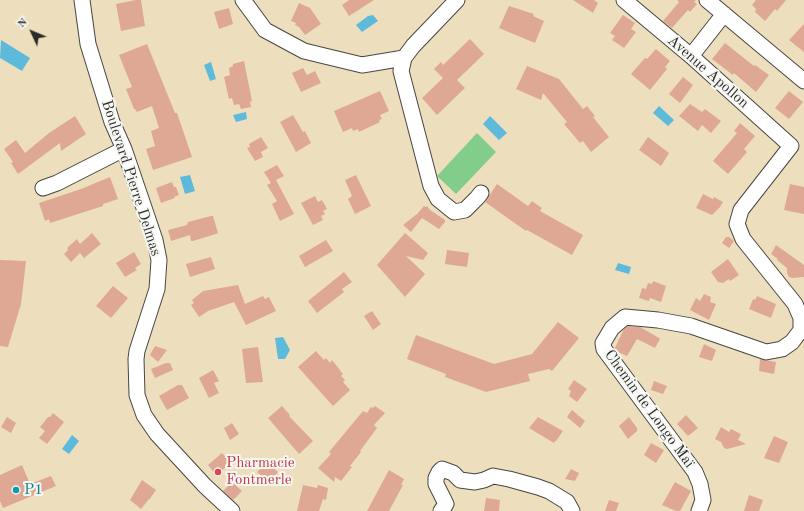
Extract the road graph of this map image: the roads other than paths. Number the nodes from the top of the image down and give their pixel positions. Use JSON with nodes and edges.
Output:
{"nodes":[{"id":1,"x":82,"y":0,"type":"edge"},
{"id":2,"x":243,"y":0,"type":"edge"},
{"id":3,"x":457,"y":0,"type":"edge"},
{"id":4,"x":624,"y":0,"type":"edge"},
{"id":5,"x":707,"y":0,"type":"edge"},
{"id":6,"x":724,"y":14,"type":"junction"},
{"id":7,"x":690,"y":56,"type":"junction"},
{"id":8,"x":404,"y":58,"type":"junction"},
{"id":9,"x":804,"y":82,"type":"edge"},
{"id":10,"x":791,"y":146,"type":"joint"},
{"id":11,"x":124,"y":149,"type":"junction"},
{"id":12,"x":43,"y":188,"type":"dead end"},
{"id":13,"x":481,"y":193,"type":"dead end"},
{"id":14,"x":803,"y":331,"type":"edge"},
{"id":15,"x":232,"y":511,"type":"edge"},
{"id":16,"x":441,"y":511,"type":"edge"},
{"id":17,"x":572,"y":511,"type":"edge"},
{"id":18,"x":698,"y":511,"type":"edge"}],
"edges":[{"from":1,"to":11,"type":"street","name":"Boulevard Pierre Delmas"},
{"from":2,"to":8,"type":"street"},
{"from":3,"to":8,"type":"street"},
{"from":4,"to":7,"type":"street","name":"Avenue Apollon"},
{"from":5,"to":6,"type":"street"},
{"from":6,"to":7,"type":"street"},
{"from":6,"to":9,"type":"street"},
{"from":7,"to":10,"type":"street","name":"Avenue Apollon"},
{"from":8,"to":13,"type":"street"},
{"from":10,"to":14,"type":"street","name":"Chemin de Longo Maï"},
{"from":11,"to":12,"type":"street"},
{"from":11,"to":15,"type":"street","name":"Boulevard Pierre Delmas"},
{"from":14,"to":18,"type":"street","name":"Chemin de Longo Maï"},
{"from":16,"to":17,"type":"street"}]}
